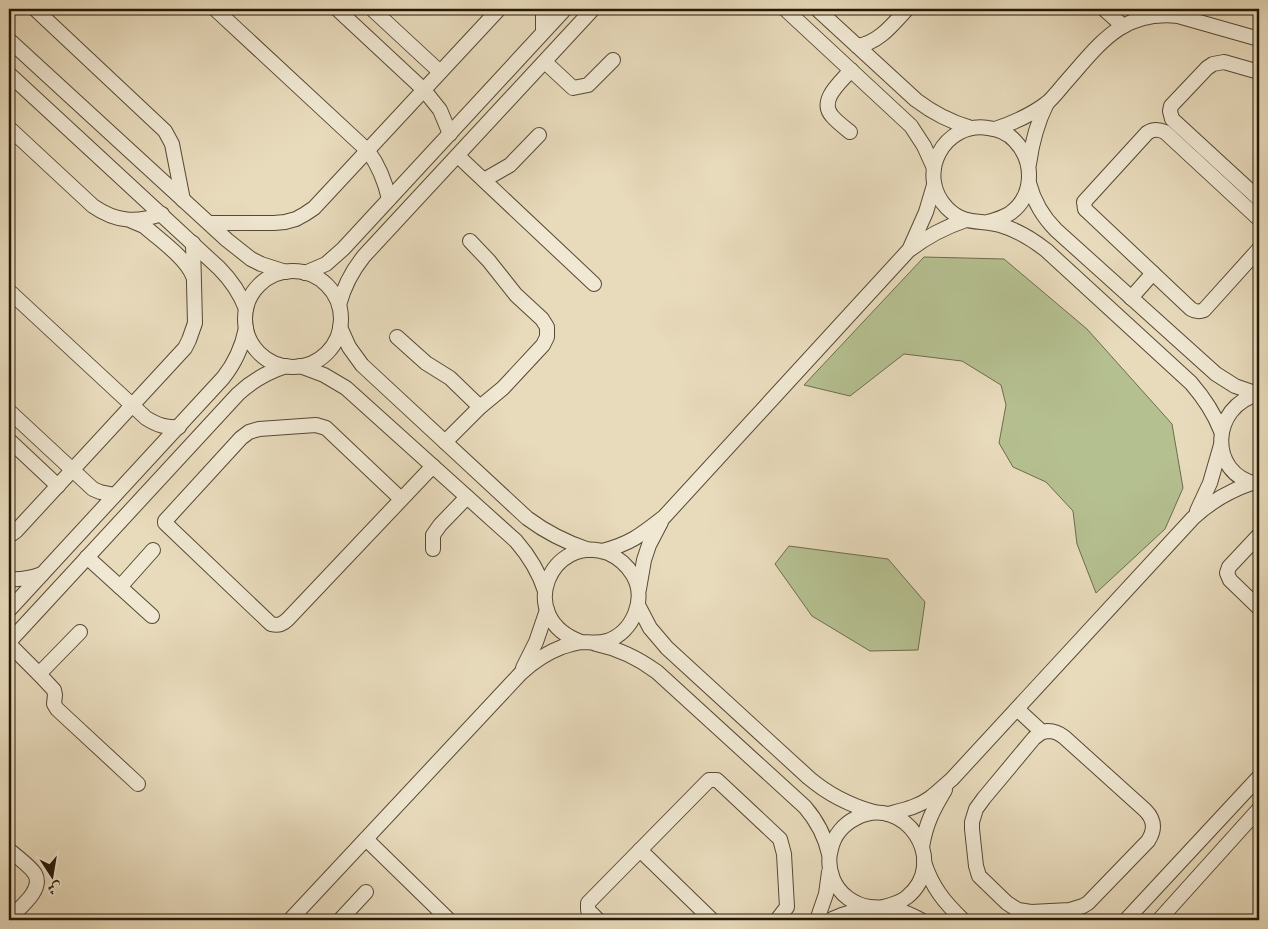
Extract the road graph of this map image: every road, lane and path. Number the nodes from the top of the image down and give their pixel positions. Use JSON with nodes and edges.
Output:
{"nodes":[{"id":1,"x":34,"y":9,"type":"edge"},
{"id":2,"x":215,"y":9,"type":"edge"},
{"id":3,"x":337,"y":9,"type":"edge"},
{"id":4,"x":372,"y":9,"type":"edge"},
{"id":5,"x":499,"y":9,"type":"edge"},
{"id":6,"x":543,"y":9,"type":"edge"},
{"id":7,"x":565,"y":9,"type":"edge"},
{"id":8,"x":593,"y":9,"type":"edge"},
{"id":9,"x":785,"y":9,"type":"edge"},
{"id":10,"x":817,"y":9,"type":"edge"},
{"id":11,"x":907,"y":9,"type":"edge"},
{"id":12,"x":1104,"y":9,"type":"edge"},
{"id":13,"x":1123,"y":26,"type":"junction"},
{"id":14,"x":543,"y":32,"type":"junction"},
{"id":15,"x":885,"y":32,"type":"junction"},
{"id":16,"x":1259,"y":39,"type":"edge"},
{"id":17,"x":9,"y":40,"type":"edge"},
{"id":18,"x":857,"y":46,"type":"junction"},
{"id":19,"x":612,"y":60,"type":"dead end"},
{"id":20,"x":874,"y":61,"type":"junction"},
{"id":21,"x":544,"y":62,"type":"junction"},
{"id":22,"x":851,"y":70,"type":"junction"},
{"id":23,"x":440,"y":72,"type":"junction"},
{"id":24,"x":1259,"y":72,"type":"edge"},
{"id":25,"x":9,"y":74,"type":"edge"},
{"id":26,"x":424,"y":90,"type":"junction"},
{"id":27,"x":1047,"y":103,"type":"junction"},
{"id":28,"x":9,"y":128,"type":"edge"},
{"id":29,"x":971,"y":128,"type":"junction"},
{"id":30,"x":995,"y":129,"type":"junction"},
{"id":31,"x":850,"y":132,"type":"dead end"},
{"id":32,"x":450,"y":134,"type":"junction"},
{"id":33,"x":539,"y":136,"type":"dead end"},
{"id":34,"x":368,"y":151,"type":"junction"},
{"id":35,"x":458,"y":156,"type":"junction"},
{"id":36,"x":1029,"y":166,"type":"junction"},
{"id":37,"x":934,"y":168,"type":"junction"},
{"id":38,"x":484,"y":180,"type":"junction"},
{"id":39,"x":1029,"y":183,"type":"junction"},
{"id":40,"x":934,"y":185,"type":"junction"},
{"id":41,"x":389,"y":199,"type":"junction"},
{"id":42,"x":1259,"y":199,"type":"edge"},
{"id":43,"x":183,"y":200,"type":"junction"},
{"id":44,"x":162,"y":214,"type":"junction"},
{"id":45,"x":1259,"y":219,"type":"edge"},
{"id":46,"x":129,"y":220,"type":"junction"},
{"id":47,"x":966,"y":220,"type":"junction"},
{"id":48,"x":988,"y":222,"type":"junction"},
{"id":49,"x":209,"y":223,"type":"junction"},
{"id":50,"x":470,"y":242,"type":"dead end"},
{"id":51,"x":192,"y":243,"type":"junction"},
{"id":52,"x":1259,"y":249,"type":"edge"},
{"id":53,"x":908,"y":251,"type":"junction"},
{"id":54,"x":286,"y":272,"type":"junction"},
{"id":55,"x":305,"y":273,"type":"junction"},
{"id":56,"x":1153,"y":273,"type":"junction"},
{"id":57,"x":194,"y":279,"type":"junction"},
{"id":58,"x":594,"y":284,"type":"dead end"},
{"id":59,"x":9,"y":291,"type":"edge"},
{"id":60,"x":1130,"y":298,"type":"junction"},
{"id":61,"x":339,"y":305,"type":"junction"},
{"id":62,"x":246,"y":309,"type":"junction"},
{"id":63,"x":340,"y":327,"type":"junction"},
{"id":64,"x":246,"y":328,"type":"junction"},
{"id":65,"x":397,"y":337,"type":"dead end"},
{"id":66,"x":293,"y":366,"type":"junction"},
{"id":67,"x":1258,"y":394,"type":"edge"},
{"id":68,"x":132,"y":405,"type":"junction"},
{"id":69,"x":480,"y":407,"type":"junction"},
{"id":70,"x":9,"y":411,"type":"edge"},
{"id":71,"x":179,"y":427,"type":"junction"},
{"id":72,"x":1221,"y":438,"type":"junction"},
{"id":73,"x":9,"y":440,"type":"edge"},
{"id":74,"x":445,"y":442,"type":"junction"},
{"id":75,"x":433,"y":466,"type":"junction"},
{"id":76,"x":73,"y":470,"type":"junction"},
{"id":77,"x":1256,"y":484,"type":"edge"},
{"id":78,"x":58,"y":486,"type":"junction"},
{"id":79,"x":115,"y":495,"type":"junction"},
{"id":80,"x":467,"y":497,"type":"junction"},
{"id":81,"x":401,"y":500,"type":"junction"},
{"id":82,"x":664,"y":517,"type":"junction"},
{"id":83,"x":1193,"y":518,"type":"junction"},
{"id":84,"x":1259,"y":535,"type":"edge"},
{"id":85,"x":9,"y":536,"type":"edge"},
{"id":86,"x":433,"y":549,"type":"dead end"},
{"id":87,"x":153,"y":550,"type":"dead end"},
{"id":88,"x":596,"y":551,"type":"junction"},
{"id":89,"x":87,"y":557,"type":"junction"},
{"id":90,"x":43,"y":574,"type":"junction"},
{"id":91,"x":9,"y":580,"type":"edge"},
{"id":92,"x":120,"y":587,"type":"junction"},
{"id":93,"x":545,"y":592,"type":"junction"},
{"id":94,"x":638,"y":598,"type":"junction"},
{"id":95,"x":1259,"y":608,"type":"edge"},
{"id":96,"x":9,"y":610,"type":"edge"},
{"id":97,"x":547,"y":610,"type":"junction"},
{"id":98,"x":152,"y":616,"type":"dead end"},
{"id":99,"x":80,"y":632,"type":"dead end"},
{"id":100,"x":581,"y":642,"type":"junction"},
{"id":101,"x":9,"y":643,"type":"edge"},
{"id":102,"x":596,"y":643,"type":"junction"},
{"id":103,"x":520,"y":673,"type":"junction"},
{"id":104,"x":39,"y":674,"type":"junction"},
{"id":105,"x":1017,"y":708,"type":"junction"},
{"id":106,"x":1042,"y":732,"type":"junction"},
{"id":107,"x":1259,"y":777,"type":"edge"},
{"id":108,"x":952,"y":779,"type":"junction"},
{"id":109,"x":138,"y":784,"type":"dead end"},
{"id":110,"x":1259,"y":809,"type":"edge"},
{"id":111,"x":884,"y":814,"type":"junction"},
{"id":112,"x":366,"y":839,"type":"junction"},
{"id":113,"x":9,"y":850,"type":"edge"},
{"id":114,"x":640,"y":850,"type":"junction"},
{"id":115,"x":923,"y":854,"type":"junction"},
{"id":116,"x":829,"y":859,"type":"junction"},
{"id":117,"x":366,"y":892,"type":"dead end"},
{"id":118,"x":868,"y":907,"type":"junction"},
{"id":119,"x":883,"y":908,"type":"junction"},
{"id":120,"x":9,"y":919,"type":"edge"},
{"id":121,"x":290,"y":920,"type":"edge"},
{"id":122,"x":340,"y":920,"type":"edge"},
{"id":123,"x":449,"y":920,"type":"edge"},
{"id":124,"x":598,"y":920,"type":"edge"},
{"id":125,"x":712,"y":920,"type":"edge"},
{"id":126,"x":777,"y":920,"type":"edge"},
{"id":127,"x":817,"y":920,"type":"edge"},
{"id":128,"x":830,"y":920,"type":"edge"},
{"id":129,"x":921,"y":920,"type":"edge"},
{"id":130,"x":964,"y":920,"type":"edge"},
{"id":131,"x":1126,"y":920,"type":"edge"},
{"id":132,"x":1159,"y":920,"type":"edge"}],
"edges":[{"from":1,"to":43,"type":"street"},
{"from":2,"to":34,"type":"street"},
{"from":3,"to":26,"type":"street"},
{"from":4,"to":23,"type":"street"},
{"from":5,"to":23,"type":"street"},
{"from":6,"to":14,"type":"street"},
{"from":7,"to":14,"type":"street"},
{"from":8,"to":21,"type":"street"},
{"from":9,"to":22,"type":"street"},
{"from":10,"to":18,"type":"street"},
{"from":11,"to":15,"type":"street"},
{"from":12,"to":13,"type":"street"},
{"from":13,"to":16,"type":"street"},
{"from":13,"to":27,"type":"street"},
{"from":14,"to":32,"type":"street"},
{"from":15,"to":18,"type":"street"},
{"from":15,"to":20,"type":"street"},
{"from":17,"to":43,"type":"street"},
{"from":18,"to":20,"type":"street"},
{"from":19,"to":21,"type":"street"},
{"from":20,"to":29,"type":"street"},
{"from":21,"to":35,"type":"street"},
{"from":22,"to":31,"type":"street"},
{"from":22,"to":37,"type":"street"},
{"from":23,"to":26,"type":"street"},
{"from":24,"to":42,"type":"street"},
{"from":25,"to":44,"type":"street"},
{"from":26,"to":32,"type":"street"},
{"from":26,"to":34,"type":"street"},
{"from":27,"to":30,"type":"street"},
{"from":27,"to":36,"type":"street"},
{"from":28,"to":46,"type":"street"},
{"from":29,"to":30,"type":"street"},
{"from":29,"to":37,"type":"street"},
{"from":30,"to":36,"type":"street"},
{"from":32,"to":41,"type":"street"},
{"from":33,"to":38,"type":"street"},
{"from":34,"to":41,"type":"street"},
{"from":34,"to":49,"type":"street"},
{"from":35,"to":38,"type":"street"},
{"from":35,"to":61,"type":"street"},
{"from":36,"to":39,"type":"street"},
{"from":37,"to":40,"type":"street"},
{"from":38,"to":58,"type":"street"},
{"from":39,"to":48,"type":"street"},
{"from":39,"to":60,"type":"street"},
{"from":40,"to":47,"type":"street"},
{"from":40,"to":53,"type":"street"},
{"from":41,"to":55,"type":"street"},
{"from":43,"to":49,"type":"street"},
{"from":44,"to":46,"type":"street"},
{"from":44,"to":51,"type":"street"},
{"from":45,"to":56,"type":"street"},
{"from":46,"to":57,"type":"street"},
{"from":47,"to":48,"type":"street"},
{"from":47,"to":53,"type":"street"},
{"from":48,"to":72,"type":"street"},
{"from":49,"to":54,"type":"street"},
{"from":50,"to":69,"type":"street"},
{"from":51,"to":57,"type":"street"},
{"from":51,"to":62,"type":"street"},
{"from":52,"to":56,"type":"street"},
{"from":53,"to":82,"type":"street"},
{"from":54,"to":55,"type":"street"},
{"from":54,"to":62,"type":"street"},
{"from":55,"to":61,"type":"street"},
{"from":56,"to":60,"type":"street"},
{"from":57,"to":68,"type":"street"},
{"from":59,"to":68,"type":"street"},
{"from":60,"to":67,"type":"street"},
{"from":61,"to":63,"type":"street"},
{"from":62,"to":64,"type":"street"},
{"from":63,"to":66,"type":"street"},
{"from":63,"to":74,"type":"street"},
{"from":64,"to":66,"type":"street"},
{"from":64,"to":71,"type":"street"},
{"from":65,"to":69,"type":"street"},
{"from":66,"to":75,"type":"street"},
{"from":66,"to":89,"type":"street"},
{"from":67,"to":72,"type":"street"},
{"from":68,"to":71,"type":"street"},
{"from":68,"to":76,"type":"street"},
{"from":69,"to":74,"type":"street"},
{"from":70,"to":76,"type":"street"},
{"from":71,"to":79,"type":"street"},
{"from":72,"to":77,"type":"street"},
{"from":72,"to":83,"type":"street"},
{"from":73,"to":78,"type":"street"},
{"from":74,"to":88,"type":"street"},
{"from":75,"to":80,"type":"street"},
{"from":75,"to":81,"type":"street"},
{"from":76,"to":78,"type":"street"},
{"from":76,"to":79,"type":"street"},
{"from":77,"to":83,"type":"street"},
{"from":78,"to":85,"type":"street"},
{"from":79,"to":90,"type":"street"},
{"from":80,"to":86,"type":"street"},
{"from":80,"to":93,"type":"street"},
{"from":81,"to":81,"type":"street"},
{"from":82,"to":88,"type":"street"},
{"from":82,"to":94,"type":"street"},
{"from":83,"to":105,"type":"street"},
{"from":84,"to":95,"type":"street"},
{"from":87,"to":92,"type":"street"},
{"from":88,"to":93,"type":"street"},
{"from":88,"to":94,"type":"street"},
{"from":89,"to":92,"type":"street"},
{"from":89,"to":101,"type":"street"},
{"from":90,"to":91,"type":"street"},
{"from":90,"to":96,"type":"street"},
{"from":92,"to":98,"type":"street"},
{"from":93,"to":97,"type":"street"},
{"from":94,"to":102,"type":"street"},
{"from":94,"to":111,"type":"street"},
{"from":97,"to":100,"type":"street"},
{"from":97,"to":103,"type":"street"},
{"from":99,"to":104,"type":"street"},
{"from":100,"to":102,"type":"street"},
{"from":100,"to":103,"type":"street"},
{"from":101,"to":104,"type":"street"},
{"from":102,"to":116,"type":"street"},
{"from":103,"to":112,"type":"street"},
{"from":104,"to":109,"type":"street"},
{"from":105,"to":106,"type":"street"},
{"from":105,"to":108,"type":"street"},
{"from":106,"to":106,"type":"street"},
{"from":107,"to":131,"type":"street"},
{"from":108,"to":111,"type":"street"},
{"from":108,"to":115,"type":"street"},
{"from":110,"to":132,"type":"street"},
{"from":111,"to":115,"type":"street"},
{"from":111,"to":116,"type":"street"},
{"from":112,"to":121,"type":"street"},
{"from":112,"to":123,"type":"street"},
{"from":113,"to":120,"type":"street"},
{"from":114,"to":124,"type":"street"},
{"from":114,"to":125,"type":"street"},
{"from":114,"to":126,"type":"street"},
{"from":115,"to":119,"type":"street"},
{"from":115,"to":130,"type":"street"},
{"from":116,"to":118,"type":"street"},
{"from":116,"to":127,"type":"street"},
{"from":117,"to":122,"type":"street"},
{"from":118,"to":119,"type":"street"},
{"from":118,"to":128,"type":"street"},
{"from":119,"to":129,"type":"street"}]}
